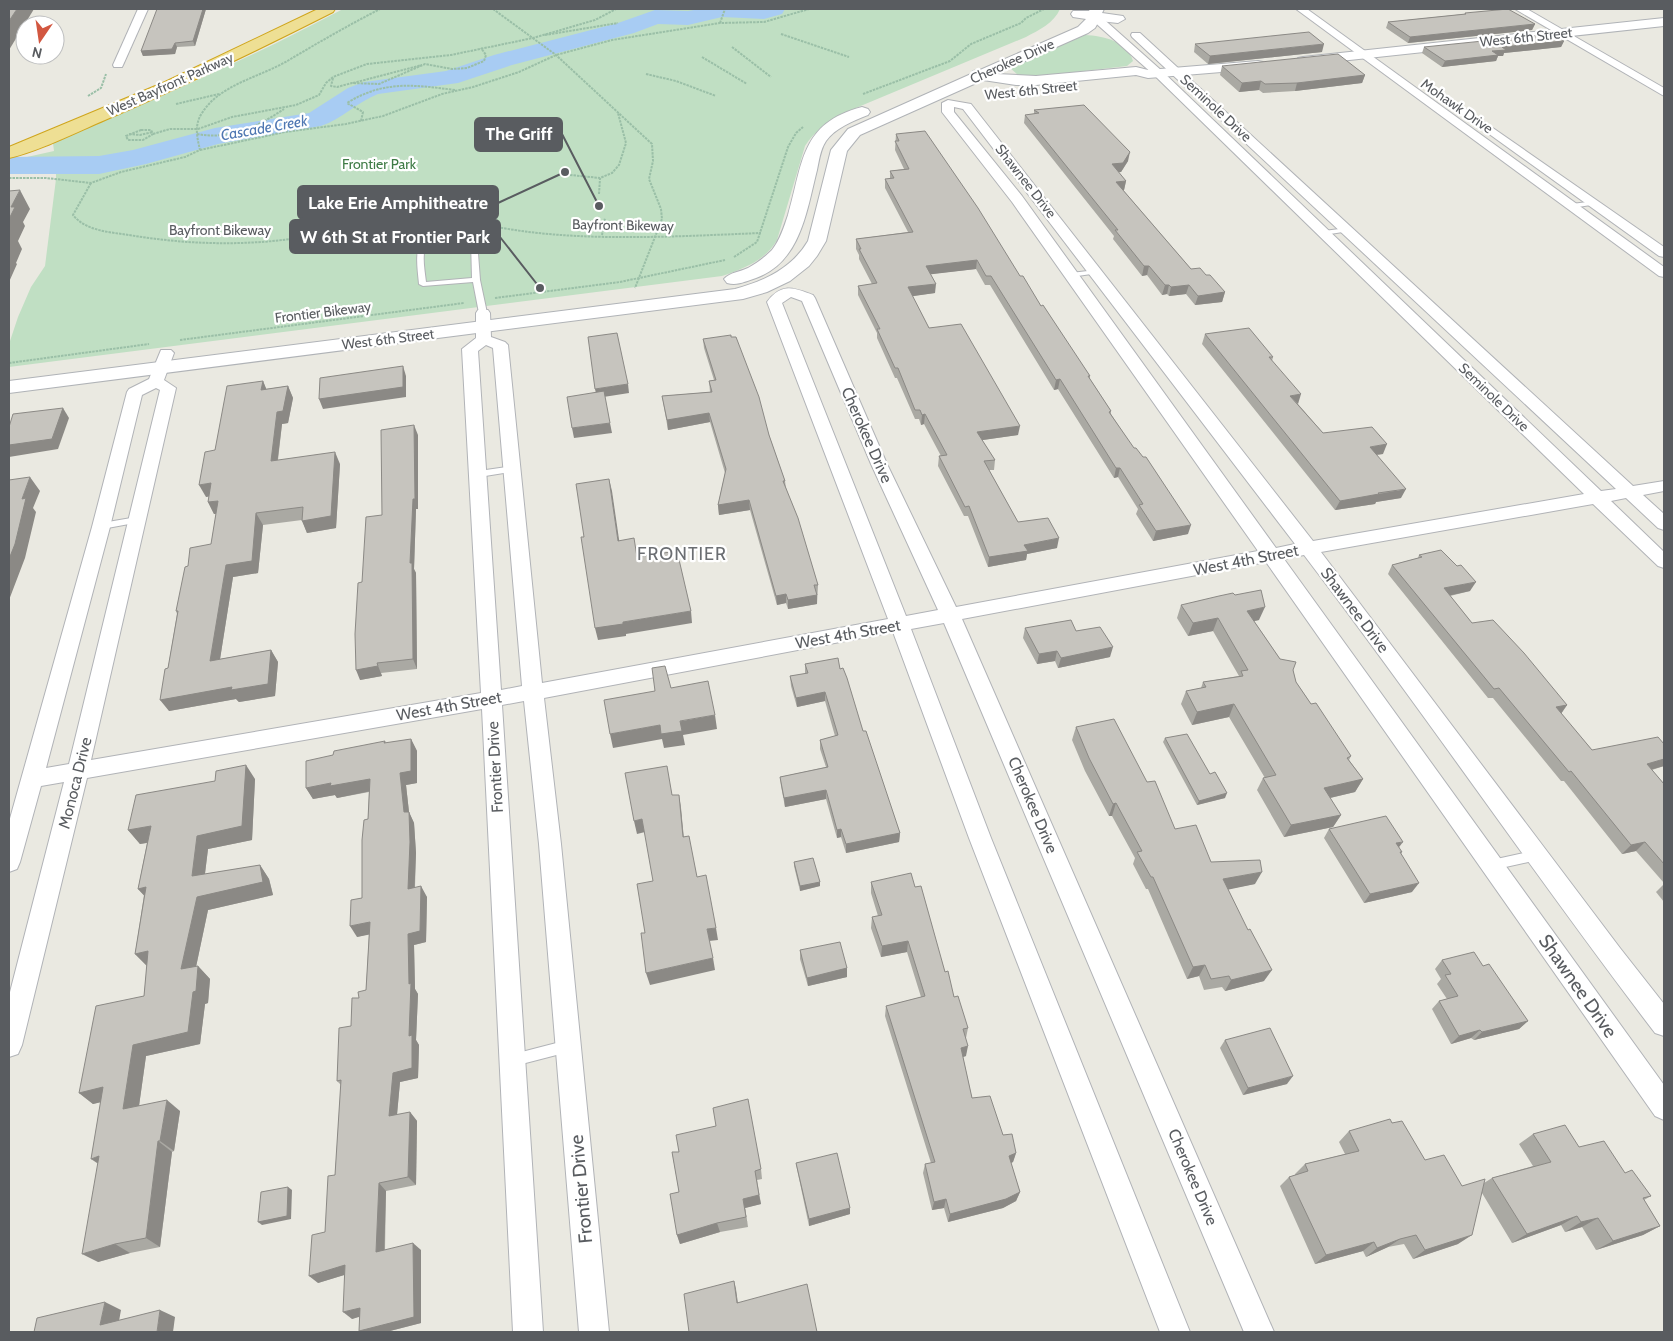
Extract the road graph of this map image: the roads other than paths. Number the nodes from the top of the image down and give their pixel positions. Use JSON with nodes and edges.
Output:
{"nodes":[{"id":1,"x":143,"y":9,"type":"edge"},
{"id":2,"x":328,"y":9,"type":"edge"},
{"id":3,"x":1301,"y":9,"type":"edge"},
{"id":4,"x":1319,"y":9,"type":"edge"},
{"id":5,"x":1520,"y":9,"type":"edge"},
{"id":6,"x":1078,"y":11,"type":"edge"},
{"id":7,"x":1099,"y":11,"type":"edge"},
{"id":8,"x":1664,"y":22,"type":"edge"},
{"id":9,"x":1560,"y":33,"type":"junction"},
{"id":10,"x":1381,"y":52,"type":"junction"},
{"id":11,"x":1363,"y":54,"type":"junction"},
{"id":12,"x":1397,"y":64,"type":"dead end"},
{"id":13,"x":118,"y":65,"type":"dead end"},
{"id":14,"x":956,"y":65,"type":"junction"},
{"id":15,"x":1178,"y":72,"type":"junction"},
{"id":16,"x":1153,"y":73,"type":"junction"},
{"id":17,"x":981,"y":75,"type":"junction"},
{"id":18,"x":913,"y":90,"type":"junction"},
{"id":19,"x":1664,"y":93,"type":"edge"},
{"id":20,"x":999,"y":94,"type":"dead end"},
{"id":21,"x":982,"y":95,"type":"dead end"},
{"id":22,"x":941,"y":99,"type":"junction"},
{"id":23,"x":1453,"y":103,"type":"dead end"},
{"id":24,"x":9,"y":153,"type":"edge"},
{"id":25,"x":1595,"y":203,"type":"junction"},
{"id":26,"x":1572,"y":206,"type":"junction"},
{"id":27,"x":1347,"y":230,"type":"junction"},
{"id":28,"x":1324,"y":233,"type":"junction"},
{"id":29,"x":1664,"y":253,"type":"edge"},
{"id":30,"x":1096,"y":272,"type":"junction"},
{"id":31,"x":1664,"y":273,"type":"edge"},
{"id":32,"x":1071,"y":275,"type":"junction"},
{"id":33,"x":771,"y":279,"type":"junction"},
{"id":34,"x":476,"y":280,"type":"junction"},
{"id":35,"x":482,"y":320,"type":"junction"},
{"id":36,"x":163,"y":358,"type":"junction"},
{"id":37,"x":9,"y":376,"type":"edge"},
{"id":38,"x":9,"y":387,"type":"edge"},
{"id":39,"x":513,"y":469,"type":"junction"},
{"id":40,"x":479,"y":474,"type":"junction"},
{"id":41,"x":1664,"y":486,"type":"edge"},
{"id":42,"x":1631,"y":492,"type":"junction"},
{"id":43,"x":1598,"y":498,"type":"junction"},
{"id":44,"x":137,"y":520,"type":"junction"},
{"id":45,"x":1664,"y":524,"type":"edge"},
{"id":46,"x":102,"y":526,"type":"junction"},
{"id":47,"x":1309,"y":548,"type":"junction"},
{"id":48,"x":1272,"y":556,"type":"junction"},
{"id":49,"x":1664,"y":562,"type":"edge"},
{"id":50,"x":950,"y":615,"type":"junction"},
{"id":51,"x":900,"y":625,"type":"junction"},
{"id":52,"x":533,"y":692,"type":"junction"},
{"id":53,"x":491,"y":699,"type":"junction"},
{"id":54,"x":78,"y":771,"type":"junction"},
{"id":55,"x":31,"y":779,"type":"junction"},
{"id":56,"x":1538,"y":854,"type":"junction"},
{"id":57,"x":9,"y":862,"type":"edge"},
{"id":58,"x":1492,"y":866,"type":"junction"},
{"id":59,"x":1664,"y":1024,"type":"edge"},
{"id":60,"x":9,"y":1045,"type":"edge"},
{"id":61,"x":569,"y":1046,"type":"junction"},
{"id":62,"x":511,"y":1060,"type":"junction"},
{"id":63,"x":1664,"y":1107,"type":"edge"},
{"id":64,"x":528,"y":1332,"type":"edge"},
{"id":65,"x":594,"y":1332,"type":"edge"},
{"id":66,"x":1174,"y":1332,"type":"edge"},
{"id":67,"x":1259,"y":1332,"type":"edge"}],
"edges":[{"from":1,"to":13,"type":"street"},
{"from":2,"to":24,"type":"highway","name":"West Bayfront Parkway"},
{"from":3,"to":11,"type":"street","name":"Mohawk Drive"},
{"from":4,"to":10,"type":"street"},
{"from":5,"to":9,"type":"street"},
{"from":6,"to":7,"type":"main road"},
{"from":6,"to":14,"type":"main road","name":"Cherokee Drive"},
{"from":7,"to":15,"type":"street","name":"Seminole Drive"},
{"from":7,"to":16,"type":"street","name":"Seminole Drive"},
{"from":7,"to":17,"type":"main road","name":"Cherokee Drive"},
{"from":8,"to":9,"type":"main road","name":"West 6th Street"},
{"from":9,"to":10,"type":"main road","name":"West 6th Street"},
{"from":9,"to":19,"type":"street"},
{"from":10,"to":11,"type":"main road","name":"West 6th Street"},
{"from":10,"to":12,"type":"street"},
{"from":11,"to":15,"type":"main road","name":"West 6th Street"},
{"from":11,"to":26,"type":"street","name":"Mohawk Drive"},
{"from":14,"to":17,"type":"main road","name":"West 6th Street"},
{"from":14,"to":18,"type":"main road","name":"Cherokee Drive"},
{"from":15,"to":16,"type":"main road","name":"West 6th Street"},
{"from":15,"to":27,"type":"street","name":"Seminole Drive"},
{"from":16,"to":17,"type":"main road","name":"West 6th Street"},
{"from":16,"to":20,"type":"main road","name":"West 6th Street"},
{"from":16,"to":28,"type":"street","name":"Seminole Drive"},
{"from":17,"to":22,"type":"main road","name":"Cherokee Drive"},
{"from":18,"to":22,"type":"main road","name":"West 6th Street"},
{"from":18,"to":33,"type":"main road","name":"Cherokee Drive"},
{"from":21,"to":22,"type":"main road","name":"West 6th Street"},
{"from":22,"to":30,"type":"street","name":"Shawnee Drive"},
{"from":22,"to":32,"type":"street","name":"Shawnee Drive"},
{"from":22,"to":33,"type":"main road","name":"Cherokee Drive"},
{"from":23,"to":25,"type":"street","name":"Mohawk Drive"},
{"from":25,"to":26,"type":"lane"},
{"from":25,"to":29,"type":"street","name":"Mohawk Drive"},
{"from":26,"to":31,"type":"street","name":"Mohawk Drive"},
{"from":27,"to":28,"type":"lane"},
{"from":27,"to":42,"type":"street","name":"Seminole Drive"},
{"from":28,"to":43,"type":"street","name":"Seminole Drive"},
{"from":30,"to":32,"type":"lane"},
{"from":30,"to":47,"type":"street","name":"Shawnee Drive"},
{"from":32,"to":48,"type":"street","name":"Shawnee Drive"},
{"from":33,"to":35,"type":"main road","name":"West 6th Street"},
{"from":33,"to":35,"type":"main road","name":"West 6th Street"},
{"from":33,"to":50,"type":"street","name":"Cherokee Drive"},
{"from":33,"to":51,"type":"street","name":"Cherokee Drive"},
{"from":34,"to":34,"type":"lane"},
{"from":34,"to":35,"type":"lane"},
{"from":35,"to":36,"type":"main road","name":"West 6th Street"},
{"from":35,"to":39,"type":"street","name":"Frontier Drive"},
{"from":35,"to":40,"type":"street","name":"Frontier Drive"},
{"from":36,"to":37,"type":"main road","name":"West 6th Street"},
{"from":36,"to":38,"type":"main road","name":"West 6th Street"},
{"from":36,"to":44,"type":"street","name":"Monoca Drive"},
{"from":36,"to":46,"type":"street"},
{"from":39,"to":40,"type":"lane"},
{"from":39,"to":52,"type":"street","name":"Frontier Drive"},
{"from":40,"to":53,"type":"street","name":"Frontier Drive"},
{"from":41,"to":42,"type":"street","name":"West 4th Street"},
{"from":42,"to":43,"type":"street","name":"West 4th Street"},
{"from":42,"to":45,"type":"street","name":"Seminole Drive"},
{"from":43,"to":47,"type":"street","name":"West 4th Street"},
{"from":43,"to":49,"type":"street","name":"Seminole Drive"},
{"from":44,"to":46,"type":"lane"},
{"from":44,"to":54,"type":"street","name":"Monoca Drive"},
{"from":46,"to":55,"type":"street"},
{"from":47,"to":48,"type":"street","name":"West 4th Street"},
{"from":47,"to":56,"type":"street","name":"Shawnee Drive"},
{"from":48,"to":50,"type":"street","name":"West 4th Street"},
{"from":48,"to":58,"type":"street","name":"Shawnee Drive"},
{"from":50,"to":51,"type":"street","name":"West 4th Street"},
{"from":50,"to":67,"type":"street","name":"Cherokee Drive"},
{"from":51,"to":52,"type":"street","name":"West 4th Street"},
{"from":51,"to":66,"type":"street","name":"Cherokee Drive"},
{"from":52,"to":53,"type":"street","name":"West 4th Street"},
{"from":52,"to":61,"type":"street","name":"Frontier Drive"},
{"from":53,"to":54,"type":"street","name":"West 4th Street"},
{"from":53,"to":62,"type":"street","name":"Frontier Drive"},
{"from":54,"to":55,"type":"street","name":"West 4th Street"},
{"from":54,"to":60,"type":"street","name":"Monoca Drive"},
{"from":55,"to":57,"type":"street"},
{"from":56,"to":58,"type":"lane"},
{"from":56,"to":59,"type":"street","name":"Shawnee Drive"},
{"from":58,"to":63,"type":"street","name":"Shawnee Drive"},
{"from":61,"to":62,"type":"lane"},
{"from":61,"to":65,"type":"street","name":"Frontier Drive"},
{"from":62,"to":64,"type":"street","name":"Frontier Drive"}]}
